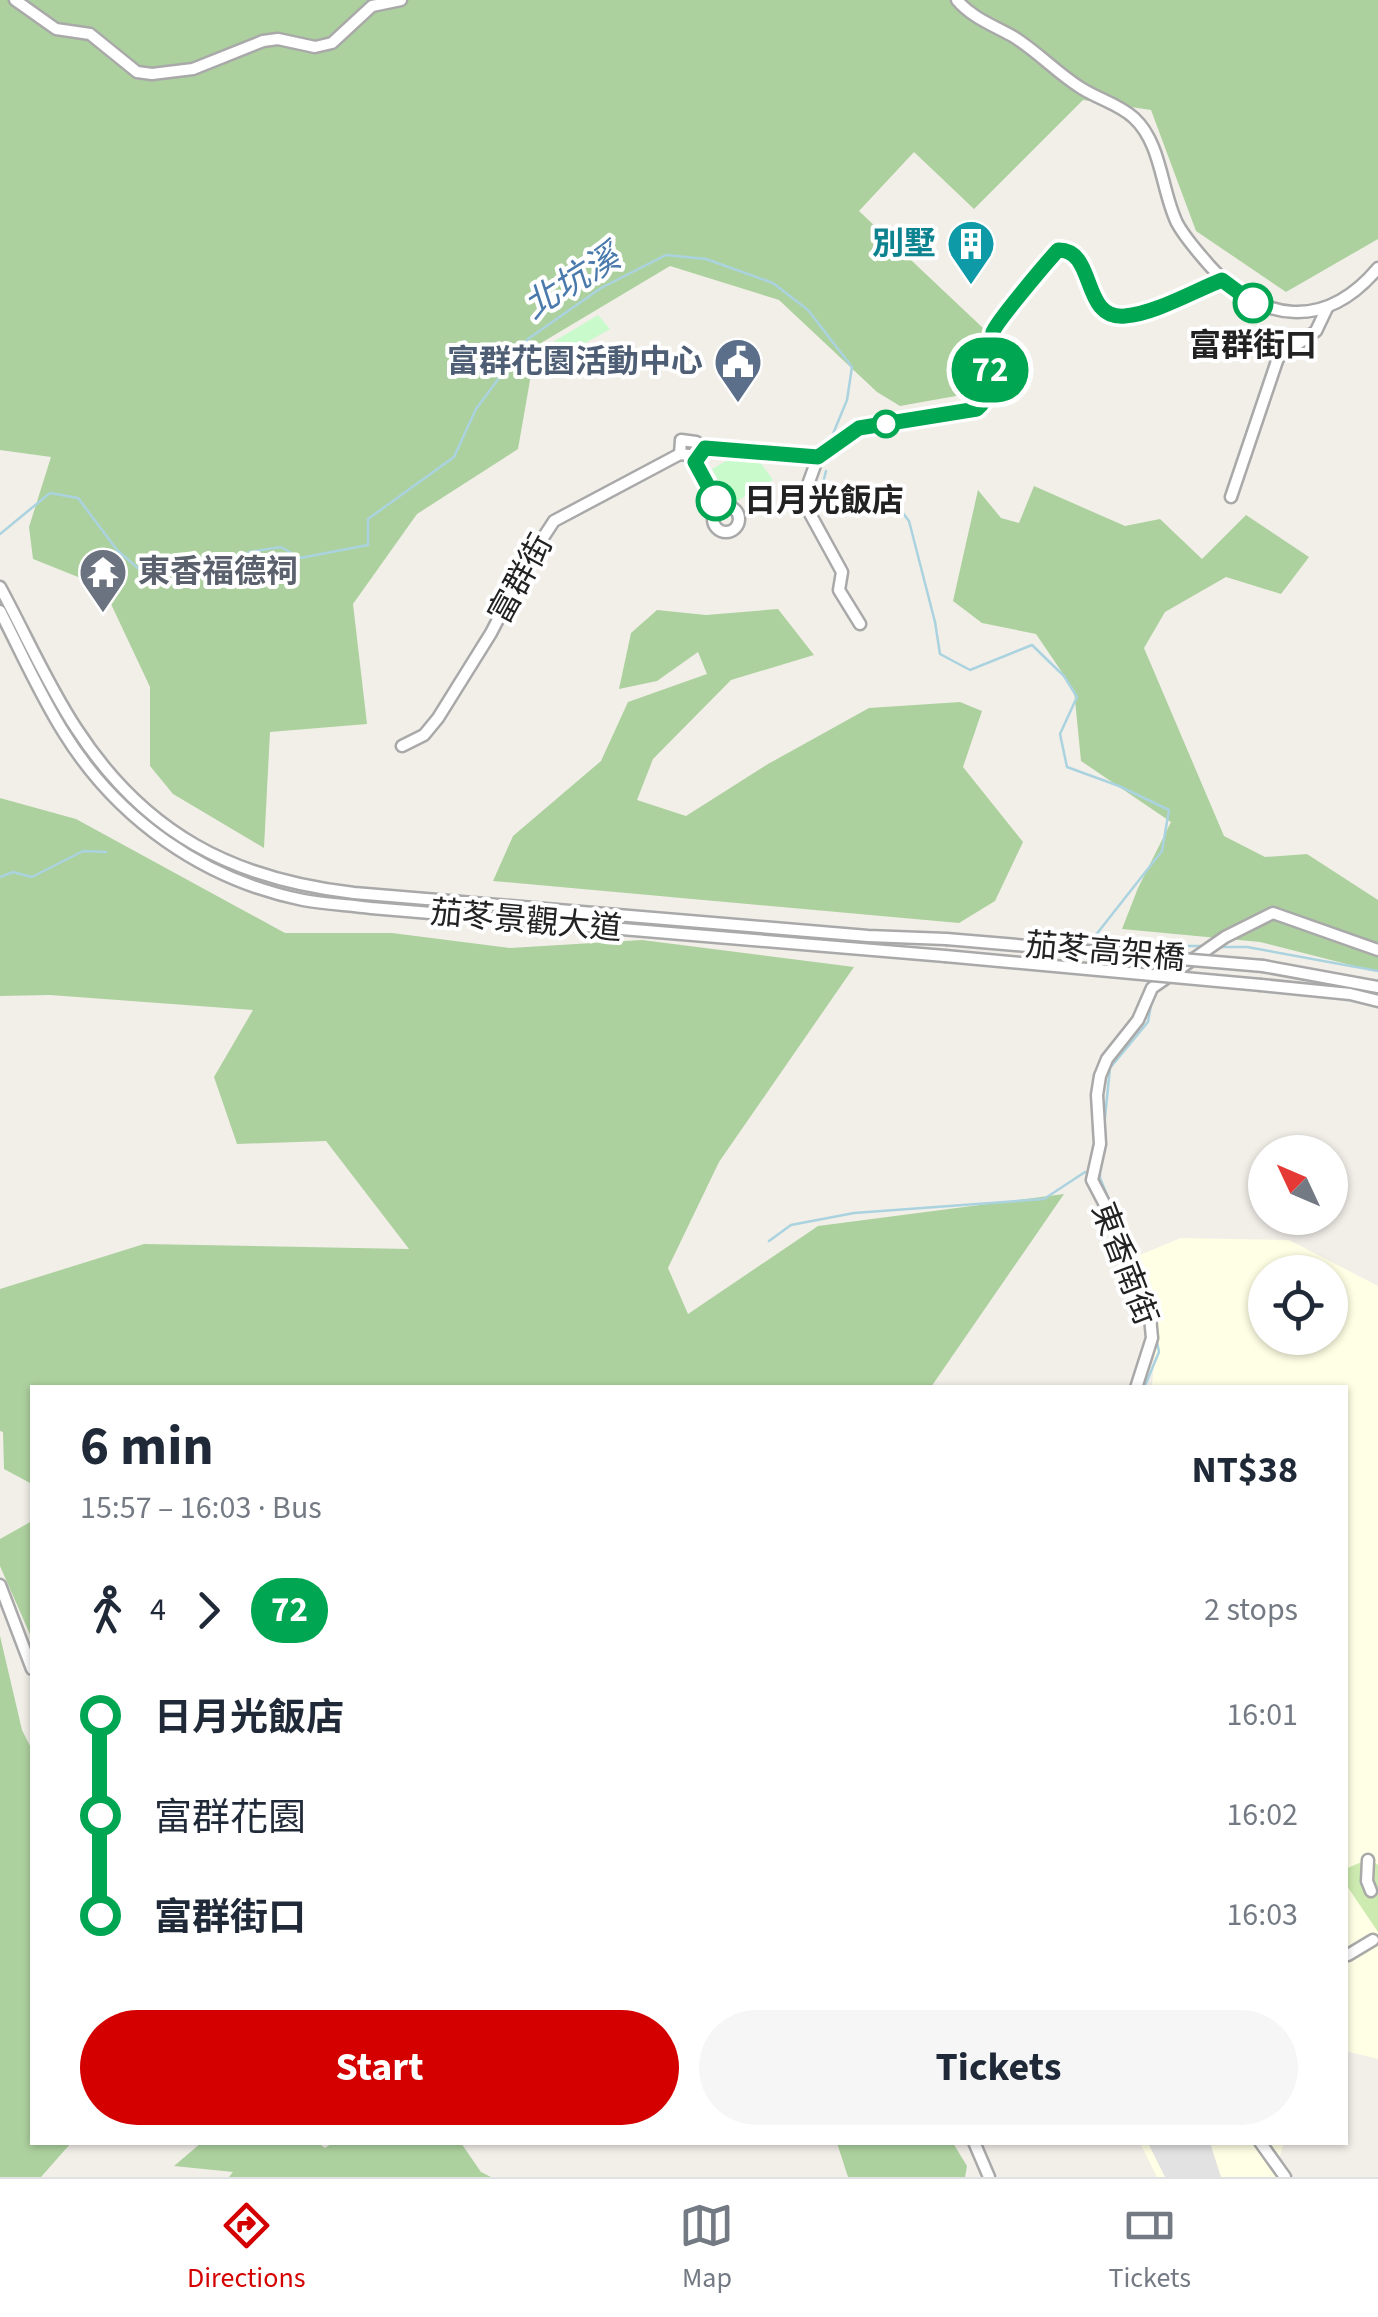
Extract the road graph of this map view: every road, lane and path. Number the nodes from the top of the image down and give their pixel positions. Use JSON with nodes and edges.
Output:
{"nodes":[{"id":1,"x":15,"y":0,"type":"edge"},
{"id":2,"x":401,"y":0,"type":"edge"},
{"id":3,"x":957,"y":0,"type":"edge"},
{"id":4,"x":1378,"y":268,"type":"edge"},
{"id":5,"x":1222,"y":280,"type":"junction"},
{"id":6,"x":1327,"y":308,"type":"junction"},
{"id":7,"x":700,"y":452,"type":"junction"},
{"id":8,"x":680,"y":454,"type":"junction"},
{"id":9,"x":818,"y":457,"type":"junction"},
{"id":10,"x":1231,"y":497,"type":"dead end"},
{"id":11,"x":720,"y":507,"type":"dead end"},
{"id":12,"x":0,"y":586,"type":"edge"},
{"id":13,"x":0,"y":611,"type":"edge"},
{"id":14,"x":860,"y":624,"type":"dead end"},
{"id":15,"x":402,"y":746,"type":"dead end"},
{"id":16,"x":946,"y":939,"type":"joint"},
{"id":17,"x":1378,"y":950,"type":"edge"},
{"id":18,"x":945,"y":956,"type":"joint"},
{"id":19,"x":1378,"y":987,"type":"edge"},
{"id":20,"x":1378,"y":1001,"type":"edge"},
{"id":21,"x":1137,"y":1385,"type":"edge"},
{"id":22,"x":0,"y":1586,"type":"edge"},
{"id":23,"x":30,"y":1664,"type":"edge"},
{"id":24,"x":1368,"y":1860,"type":"dead end"},
{"id":25,"x":1372,"y":1891,"type":"dead end"},
{"id":26,"x":1373,"y":1940,"type":"dead end"},
{"id":27,"x":1348,"y":1955,"type":"dead end"},
{"id":28,"x":975,"y":2145,"type":"edge"},
{"id":29,"x":1262,"y":2145,"type":"edge"},
{"id":30,"x":990,"y":2177,"type":"edge"},
{"id":31,"x":1285,"y":2177,"type":"edge"}],
"edges":[{"from":1,"to":2,"type":"street"},
{"from":3,"to":5,"type":"street"},
{"from":4,"to":6,"type":"street"},
{"from":5,"to":6,"type":"street"},
{"from":5,"to":9,"type":"street"},
{"from":6,"to":10,"type":"street"},
{"from":7,"to":8,"type":"street"},
{"from":7,"to":8,"type":"street"},
{"from":7,"to":9,"type":"street"},
{"from":7,"to":11,"type":"street"},
{"from":8,"to":15,"type":"street","name":"富群街"},
{"from":9,"to":14,"type":"street"},
{"from":12,"to":16,"type":"street","name":"茄苳景觀大道"},
{"from":13,"to":18,"type":"street","name":"茄苳景觀大道"},
{"from":16,"to":19,"type":"street","name":"茄苳高架橋","bridge":true},
{"from":17,"to":21,"type":"street","name":"東香南街"},
{"from":18,"to":20,"type":"street","name":"茄苳高架橋","bridge":true},
{"from":22,"to":23,"type":"street"},
{"from":24,"to":25,"type":"street"},
{"from":26,"to":27,"type":"street"},
{"from":28,"to":30,"type":"street"},
{"from":29,"to":31,"type":"street"}]}
